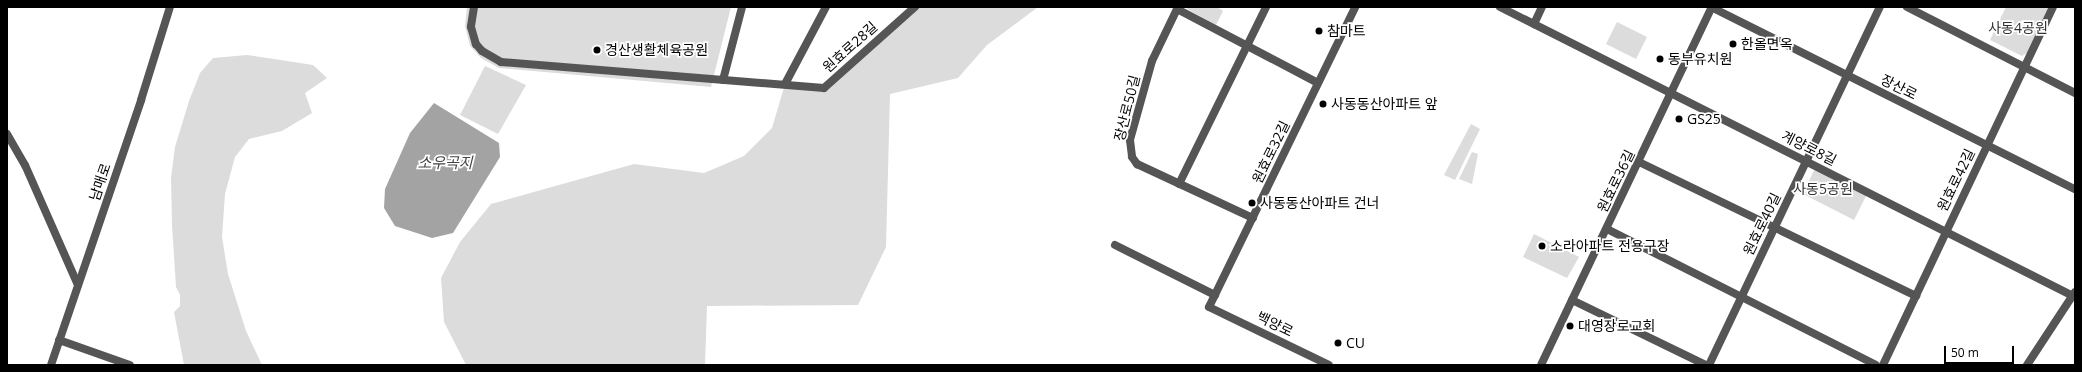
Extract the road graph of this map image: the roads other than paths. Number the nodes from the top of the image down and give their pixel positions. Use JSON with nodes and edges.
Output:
{"nodes":[{"id":1,"x":170,"y":7,"type":"edge"},
{"id":2,"x":474,"y":7,"type":"edge"},
{"id":3,"x":742,"y":7,"type":"edge"},
{"id":4,"x":826,"y":7,"type":"edge"},
{"id":5,"x":915,"y":7,"type":"edge"},
{"id":6,"x":1266,"y":7,"type":"edge"},
{"id":7,"x":1355,"y":7,"type":"edge"},
{"id":8,"x":1500,"y":7,"type":"edge"},
{"id":9,"x":1542,"y":7,"type":"edge"},
{"id":10,"x":1712,"y":7,"type":"edge"},
{"id":11,"x":1880,"y":7,"type":"edge"},
{"id":12,"x":1907,"y":7,"type":"edge"},
{"id":13,"x":2053,"y":7,"type":"edge"},
{"id":14,"x":1178,"y":8,"type":"edge"},
{"id":15,"x":1534,"y":24,"type":"junction"},
{"id":16,"x":1247,"y":46,"type":"junction"},
{"id":17,"x":2025,"y":67,"type":"junction"},
{"id":18,"x":1847,"y":76,"type":"junction"},
{"id":19,"x":723,"y":80,"type":"junction"},
{"id":20,"x":1318,"y":83,"type":"junction"},
{"id":21,"x":785,"y":84,"type":"junction"},
{"id":22,"x":2075,"y":93,"type":"edge"},
{"id":23,"x":1672,"y":94,"type":"junction"},
{"id":24,"x":7,"y":134,"type":"edge"},
{"id":25,"x":1988,"y":145,"type":"junction"},
{"id":26,"x":1640,"y":162,"type":"junction"},
{"id":27,"x":1806,"y":162,"type":"junction"},
{"id":28,"x":1179,"y":184,"type":"junction"},
{"id":29,"x":2075,"y":189,"type":"edge"},
{"id":30,"x":1252,"y":218,"type":"junction"},
{"id":31,"x":1607,"y":229,"type":"junction"},
{"id":32,"x":1774,"y":229,"type":"junction"},
{"id":33,"x":1946,"y":232,"type":"junction"},
{"id":34,"x":1115,"y":245,"type":"dead end"},
{"id":35,"x":78,"y":285,"type":"junction"},
{"id":36,"x":2074,"y":294,"type":"edge"},
{"id":37,"x":1216,"y":295,"type":"junction"},
{"id":38,"x":1916,"y":296,"type":"junction"},
{"id":39,"x":1742,"y":297,"type":"junction"},
{"id":40,"x":1572,"y":300,"type":"junction"},
{"id":41,"x":1209,"y":307,"type":"joint"},
{"id":42,"x":59,"y":340,"type":"junction"},
{"id":43,"x":51,"y":365,"type":"edge"},
{"id":44,"x":130,"y":365,"type":"edge"},
{"id":45,"x":1329,"y":365,"type":"edge"},
{"id":46,"x":1542,"y":365,"type":"edge"},
{"id":47,"x":1706,"y":365,"type":"edge"},
{"id":48,"x":1709,"y":365,"type":"edge"},
{"id":49,"x":1876,"y":365,"type":"edge"},
{"id":50,"x":1883,"y":365,"type":"edge"},
{"id":51,"x":2026,"y":365,"type":"edge"}],
"edges":[{"from":1,"to":35,"type":"street","name":"남매로"},
{"from":2,"to":19,"type":"street","name":"원효로28길"},
{"from":3,"to":19,"type":"street"},
{"from":4,"to":21,"type":"street"},
{"from":5,"to":21,"type":"street","name":"원효로28길"},
{"from":6,"to":16,"type":"street"},
{"from":7,"to":20,"type":"street","name":"원효로32길"},
{"from":8,"to":15,"type":"street","name":"계양로8길"},
{"from":9,"to":15,"type":"street"},
{"from":10,"to":18,"type":"street","name":"장산로"},
{"from":10,"to":23,"type":"street","name":"원효로36길"},
{"from":11,"to":18,"type":"street","name":"원효로40길"},
{"from":12,"to":17,"type":"street"},
{"from":13,"to":17,"type":"street","name":"원효로42길"},
{"from":14,"to":16,"type":"street"},
{"from":14,"to":28,"type":"street","name":"장산로50길"},
{"from":15,"to":23,"type":"street","name":"계양로8길"},
{"from":16,"to":20,"type":"street"},
{"from":16,"to":28,"type":"street"},
{"from":17,"to":22,"type":"street"},
{"from":17,"to":25,"type":"street","name":"원효로42길"},
{"from":18,"to":25,"type":"street","name":"장산로"},
{"from":18,"to":27,"type":"street","name":"원효로40길"},
{"from":19,"to":21,"type":"street","name":"원효로28길"},
{"from":20,"to":30,"type":"street","name":"원효로32길"},
{"from":23,"to":26,"type":"street","name":"원효로36길"},
{"from":23,"to":27,"type":"street","name":"계양로8길"},
{"from":24,"to":35,"type":"street"},
{"from":25,"to":29,"type":"street","name":"장산로"},
{"from":25,"to":33,"type":"street","name":"원효로42길"},
{"from":26,"to":31,"type":"street","name":"원효로36길"},
{"from":26,"to":32,"type":"street"},
{"from":27,"to":32,"type":"street","name":"원효로40길"},
{"from":27,"to":33,"type":"street","name":"계양로8길"},
{"from":28,"to":30,"type":"street","name":"장산로50길"},
{"from":30,"to":37,"type":"street","name":"원효로32길"},
{"from":31,"to":39,"type":"street"},
{"from":31,"to":40,"type":"street","name":"원효로36길"},
{"from":32,"to":38,"type":"street"},
{"from":32,"to":39,"type":"street","name":"원효로40길"},
{"from":33,"to":36,"type":"street","name":"계양로8길"},
{"from":33,"to":38,"type":"street","name":"원효로42길"},
{"from":34,"to":37,"type":"street"},
{"from":35,"to":42,"type":"street","name":"남매로"},
{"from":36,"to":51,"type":"street"},
{"from":37,"to":41,"type":"street","name":"원효로32길"},
{"from":38,"to":50,"type":"street","name":"원효로42길"},
{"from":39,"to":48,"type":"street","name":"원효로40길"},
{"from":39,"to":49,"type":"street"},
{"from":40,"to":46,"type":"street","name":"원효로36길"},
{"from":40,"to":47,"type":"street"},
{"from":41,"to":45,"type":"street","name":"백양로"},
{"from":42,"to":43,"type":"street","name":"남매로"},
{"from":42,"to":44,"type":"street"}]}
